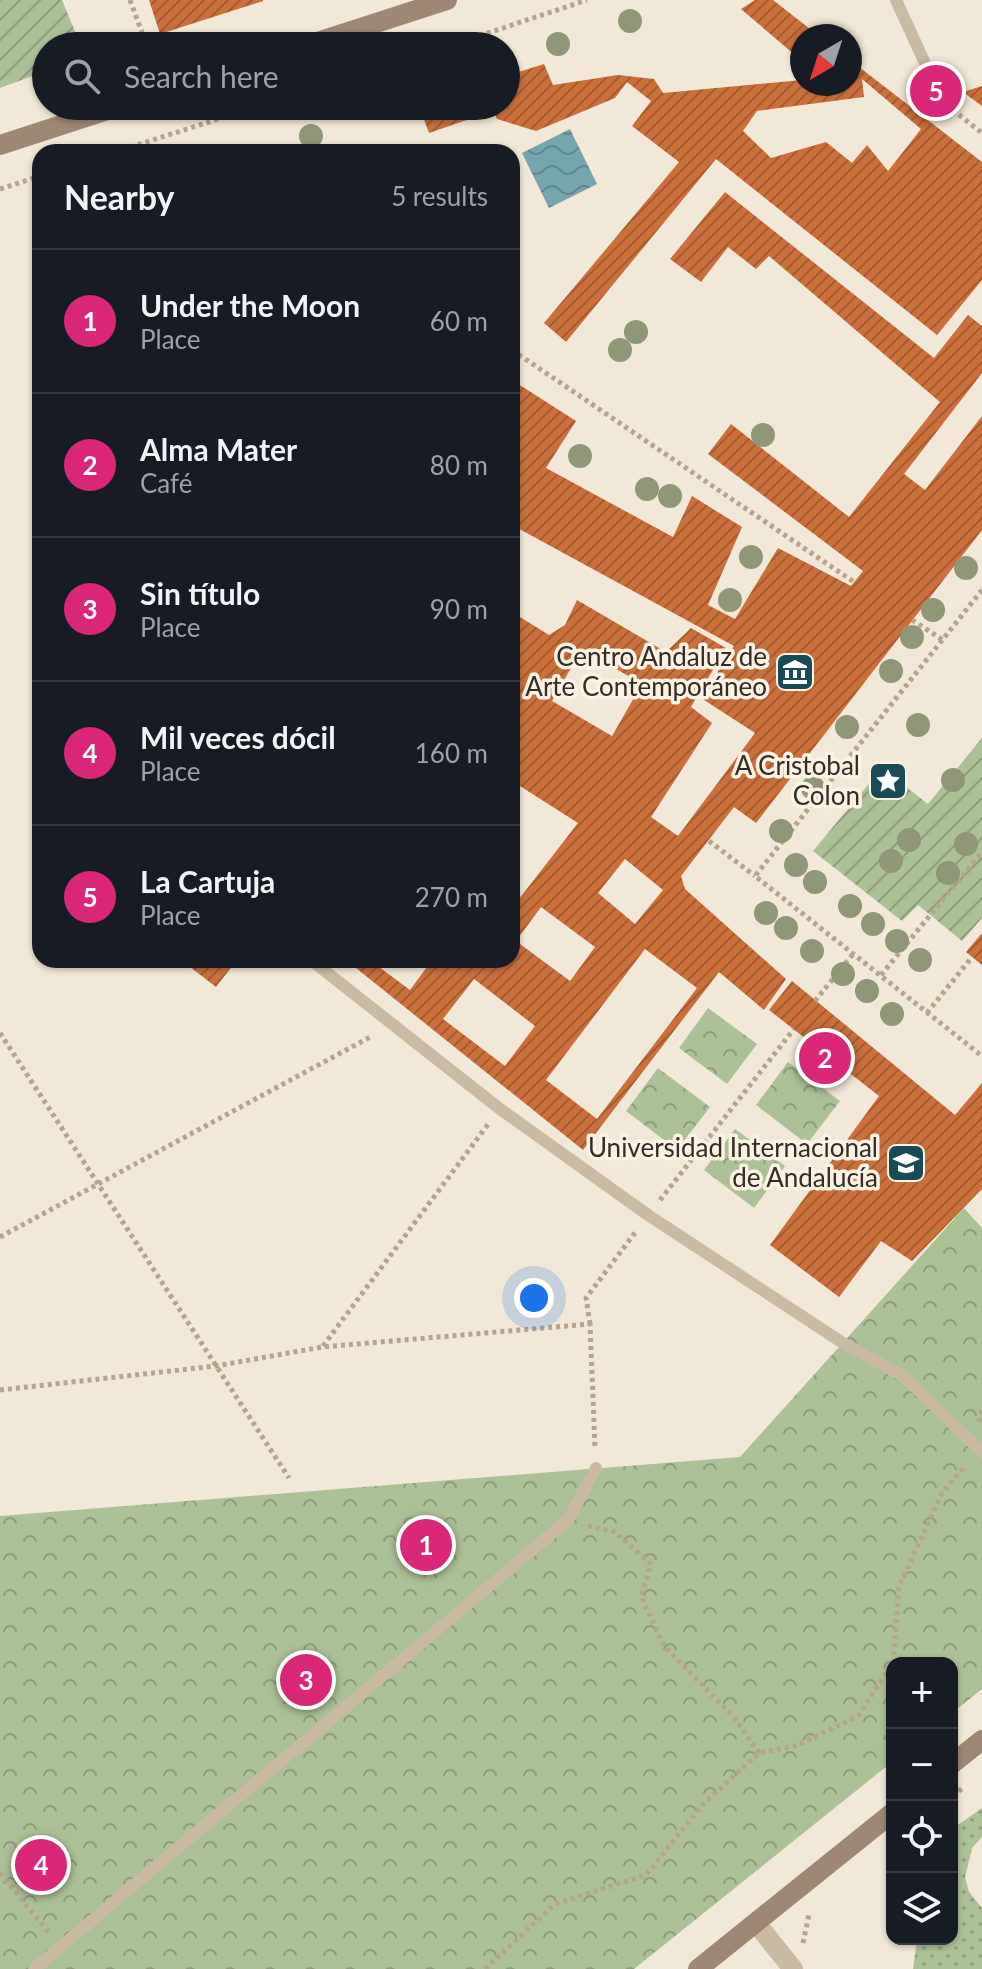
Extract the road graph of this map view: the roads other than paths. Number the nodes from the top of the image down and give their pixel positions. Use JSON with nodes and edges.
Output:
{"nodes":[{"id":1,"x":447,"y":0,"type":"edge"},
{"id":2,"x":896,"y":0,"type":"edge"},
{"id":3,"x":348,"y":32,"type":"edge"},
{"id":4,"x":934,"y":83,"type":"dead end"},
{"id":5,"x":77,"y":120,"type":"edge"},
{"id":6,"x":0,"y":145,"type":"edge"},
{"id":7,"x":322,"y":968,"type":"edge"},
{"id":8,"x":978,"y":1448,"type":"edge"},
{"id":9,"x":596,"y":1468,"type":"road end"},
{"id":10,"x":982,"y":1740,"type":"edge"},
{"id":11,"x":958,"y":1759,"type":"edge"},
{"id":12,"x":886,"y":1818,"type":"edge"},
{"id":13,"x":756,"y":1923,"type":"junction"},
{"id":14,"x":34,"y":1969,"type":"edge"},
{"id":15,"x":698,"y":1969,"type":"edge"},
{"id":16,"x":793,"y":1969,"type":"edge"}],
"edges":[{"from":1,"to":3,"type":"street"},
{"from":2,"to":4,"type":"lane"},
{"from":5,"to":6,"type":"street"},
{"from":7,"to":8,"type":"lane"},
{"from":9,"to":14,"type":"lane"},
{"from":10,"to":11,"type":"street"},
{"from":12,"to":13,"type":"street"},
{"from":13,"to":15,"type":"street"},
{"from":13,"to":16,"type":"street"}]}
